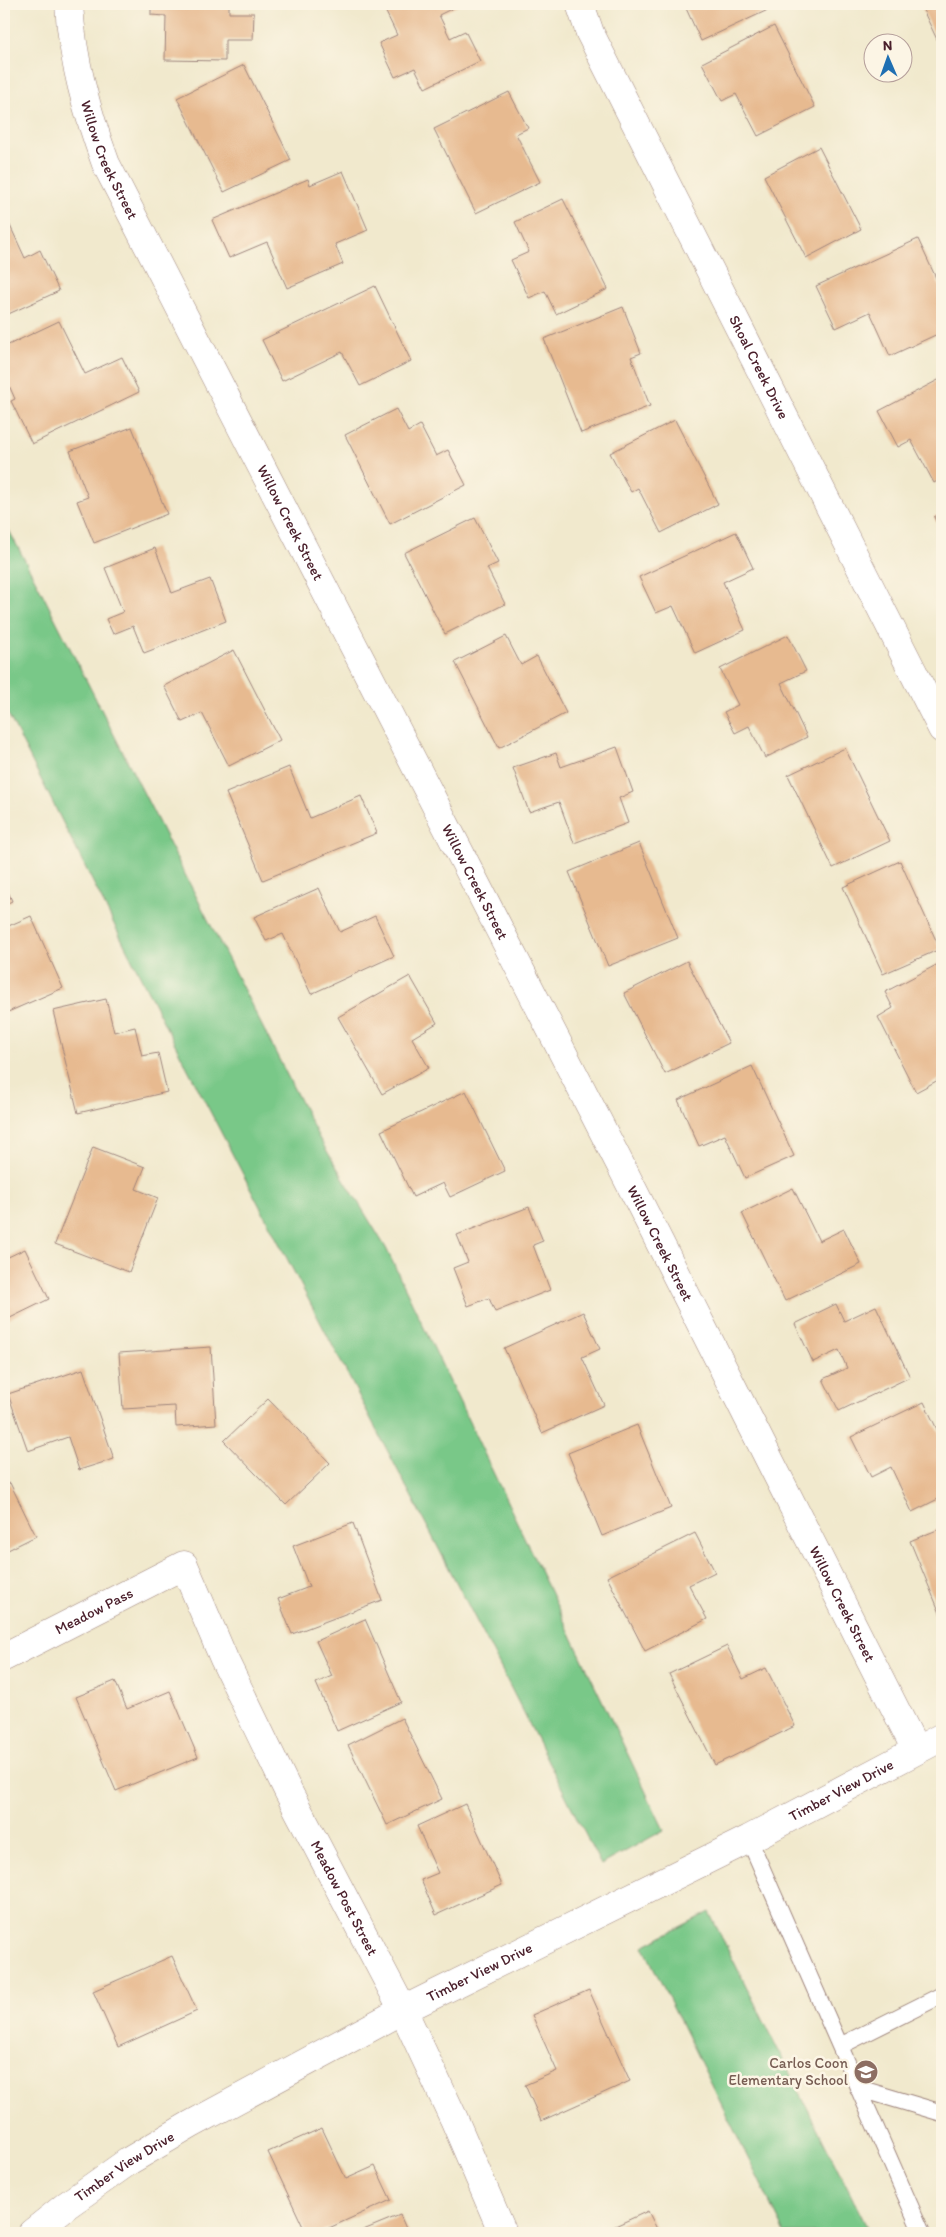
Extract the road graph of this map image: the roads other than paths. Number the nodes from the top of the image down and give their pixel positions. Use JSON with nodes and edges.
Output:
{"nodes":[{"id":1,"x":69,"y":4,"type":"edge"},
{"id":2,"x":580,"y":4,"type":"edge"},
{"id":3,"x":942,"y":729,"type":"edge"},
{"id":4,"x":184,"y":1565,"type":"joint"},
{"id":5,"x":4,"y":1657,"type":"edge"},
{"id":6,"x":942,"y":1737,"type":"edge"},
{"id":7,"x":916,"y":1750,"type":"junction"},
{"id":8,"x":749,"y":1839,"type":"junction"},
{"id":9,"x":942,"y":1995,"type":"edge"},
{"id":10,"x":402,"y":2010,"type":"junction"},
{"id":11,"x":840,"y":2046,"type":"junction"},
{"id":12,"x":858,"y":2088,"type":"junction"},
{"id":13,"x":942,"y":2113,"type":"edge"},
{"id":14,"x":32,"y":2233,"type":"edge"},
{"id":15,"x":503,"y":2233,"type":"edge"},
{"id":16,"x":922,"y":2233,"type":"edge"}],
"edges":[{"from":1,"to":7,"type":"street","name":"Willow Creek Street"},
{"from":2,"to":3,"type":"street","name":"Shoal Creek Drive"},
{"from":4,"to":5,"type":"street","name":"Meadow Pass"},
{"from":4,"to":10,"type":"street","name":"Meadow Post Street"},
{"from":6,"to":7,"type":"street","name":"Timber View Drive"},
{"from":7,"to":8,"type":"street","name":"Timber View Drive"},
{"from":8,"to":10,"type":"street","name":"Timber View Drive"},
{"from":8,"to":11,"type":"lane"},
{"from":9,"to":11,"type":"lane"},
{"from":10,"to":14,"type":"street","name":"Timber View Drive"},
{"from":10,"to":15,"type":"street","name":"Meadow Post Street"},
{"from":11,"to":12,"type":"lane"},
{"from":12,"to":13,"type":"lane"},
{"from":12,"to":16,"type":"lane"}]}
